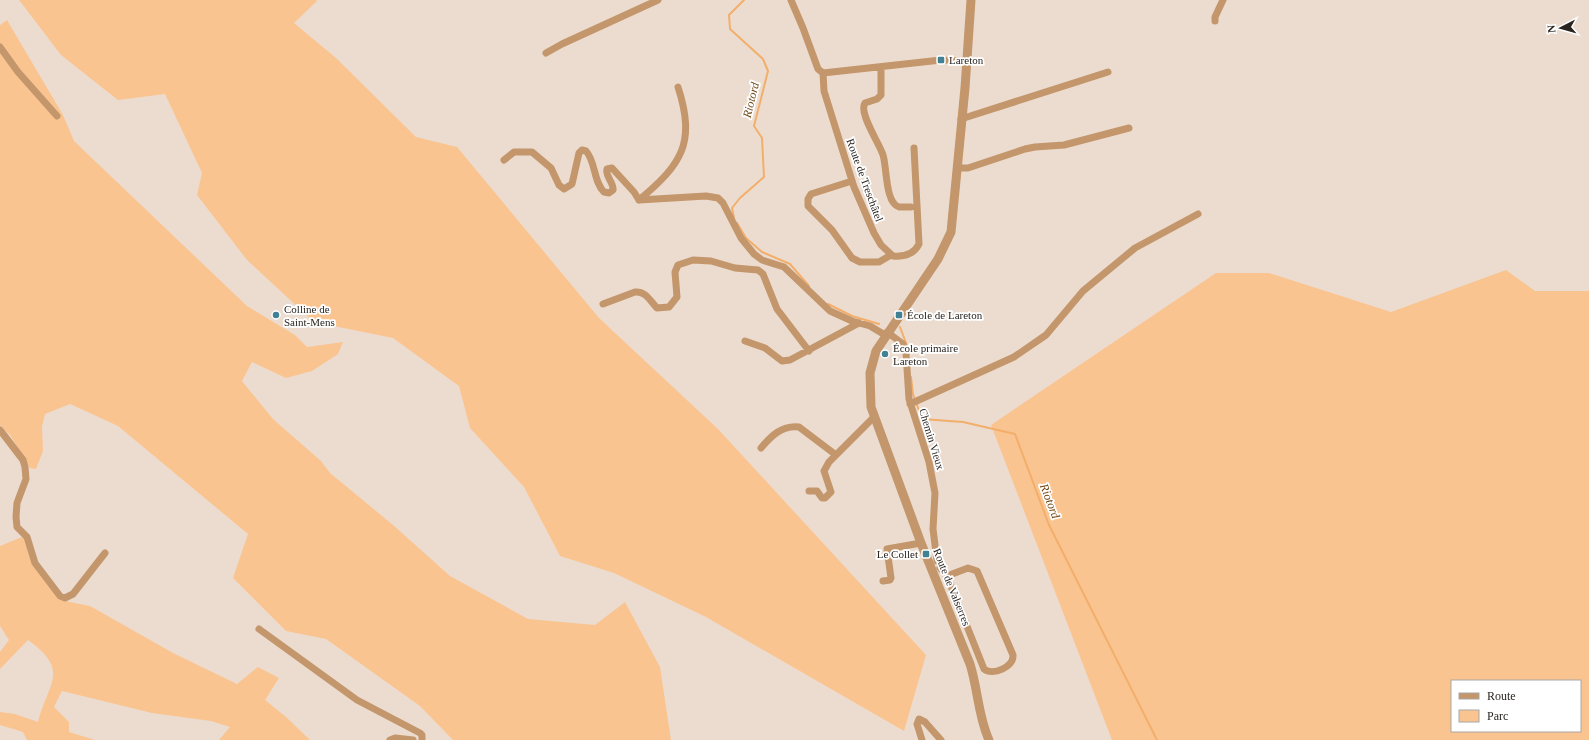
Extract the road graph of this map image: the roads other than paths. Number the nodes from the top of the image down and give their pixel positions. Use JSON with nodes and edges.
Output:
{"nodes":[{"id":1,"x":658,"y":0,"type":"edge"},
{"id":2,"x":791,"y":0,"type":"edge"},
{"id":3,"x":970,"y":0,"type":"edge"},
{"id":4,"x":1223,"y":0,"type":"edge"},
{"id":5,"x":1215,"y":21,"type":"dead end"},
{"id":6,"x":0,"y":47,"type":"edge"},
{"id":7,"x":546,"y":53,"type":"dead end"},
{"id":8,"x":964,"y":59,"type":"junction"},
{"id":9,"x":881,"y":67,"type":"junction"},
{"id":10,"x":1108,"y":72,"type":"dead end"},
{"id":11,"x":823,"y":73,"type":"junction"},
{"id":12,"x":678,"y":87,"type":"dead end"},
{"id":13,"x":57,"y":116,"type":"dead end"},
{"id":14,"x":961,"y":119,"type":"junction"},
{"id":15,"x":1129,"y":128,"type":"dead end"},
{"id":16,"x":914,"y":148,"type":"dead end"},
{"id":17,"x":504,"y":160,"type":"dead end"},
{"id":18,"x":958,"y":168,"type":"junction"},
{"id":19,"x":852,"y":181,"type":"junction"},
{"id":20,"x":638,"y":200,"type":"junction"},
{"id":21,"x":911,"y":206,"type":"dead end"},
{"id":22,"x":1198,"y":214,"type":"dead end"},
{"id":23,"x":891,"y":255,"type":"junction"},
{"id":24,"x":603,"y":304,"type":"dead end"},
{"id":25,"x":860,"y":323,"type":"junction"},
{"id":26,"x":886,"y":333,"type":"junction"},
{"id":27,"x":745,"y":341,"type":"dead end"},
{"id":28,"x":808,"y":351,"type":"junction"},
{"id":29,"x":913,"y":403,"type":"junction"},
{"id":30,"x":874,"y":417,"type":"junction"},
{"id":31,"x":0,"y":430,"type":"edge"},
{"id":32,"x":761,"y":448,"type":"dead end"},
{"id":33,"x":836,"y":455,"type":"junction"},
{"id":34,"x":809,"y":491,"type":"dead end"},
{"id":35,"x":921,"y":543,"type":"junction"},
{"id":36,"x":105,"y":553,"type":"dead end"},
{"id":37,"x":933,"y":561,"type":"junction"},
{"id":38,"x":937,"y":571,"type":"junction"},
{"id":39,"x":947,"y":576,"type":"junction"},
{"id":40,"x":883,"y":580,"type":"dead end"},
{"id":41,"x":259,"y":629,"type":"dead end"},
{"id":42,"x":390,"y":740,"type":"edge"},
{"id":43,"x":413,"y":740,"type":"edge"},
{"id":44,"x":422,"y":740,"type":"edge"},
{"id":45,"x":922,"y":740,"type":"edge"},
{"id":46,"x":941,"y":740,"type":"edge"},
{"id":47,"x":989,"y":740,"type":"edge"}],
"edges":[{"from":1,"to":7,"type":"street"},
{"from":2,"to":11,"type":"street","name":"Route de Treschâtel"},
{"from":3,"to":8,"type":"street"},
{"from":4,"to":5,"type":"street"},
{"from":6,"to":13,"type":"street"},
{"from":8,"to":9,"type":"street"},
{"from":8,"to":14,"type":"street"},
{"from":8,"to":14,"type":"street"},
{"from":9,"to":11,"type":"street"},
{"from":9,"to":21,"type":"street"},
{"from":10,"to":14,"type":"street"},
{"from":11,"to":19,"type":"street","name":"Route de Treschâtel"},
{"from":12,"to":20,"type":"street"},
{"from":14,"to":18,"type":"street","name":"Route de Valserres"},
{"from":15,"to":18,"type":"street"},
{"from":16,"to":23,"type":"street"},
{"from":17,"to":20,"type":"street"},
{"from":18,"to":26,"type":"street","name":"Route de Valserres"},
{"from":19,"to":23,"type":"street","name":"Route de Treschâtel"},
{"from":19,"to":23,"type":"street"},
{"from":20,"to":25,"type":"street","name":"Chemin Vieux"},
{"from":22,"to":29,"type":"street"},
{"from":24,"to":28,"type":"street"},
{"from":25,"to":26,"type":"street","name":"Chemin Vieux"},
{"from":25,"to":28,"type":"street"},
{"from":26,"to":29,"type":"street","name":"Chemin Vieux"},
{"from":26,"to":30,"type":"street","name":"Route de Valserres"},
{"from":27,"to":28,"type":"street"},
{"from":29,"to":37,"type":"street","name":"Chemin Vieux"},
{"from":30,"to":33,"type":"street"},
{"from":30,"to":35,"type":"street","name":"Route de Valserres"},
{"from":31,"to":36,"type":"street"},
{"from":32,"to":33,"type":"street"},
{"from":33,"to":34,"type":"street"},
{"from":35,"to":37,"type":"street","name":"Route de Valserres"},
{"from":35,"to":40,"type":"street"},
{"from":37,"to":38,"type":"street","name":"Route de Valserres"},
{"from":38,"to":39,"type":"street"},
{"from":38,"to":47,"type":"street","name":"Route de Valserres"},
{"from":39,"to":39,"type":"street"},
{"from":41,"to":44,"type":"street"},
{"from":42,"to":43,"type":"street"},
{"from":45,"to":46,"type":"street"}]}
